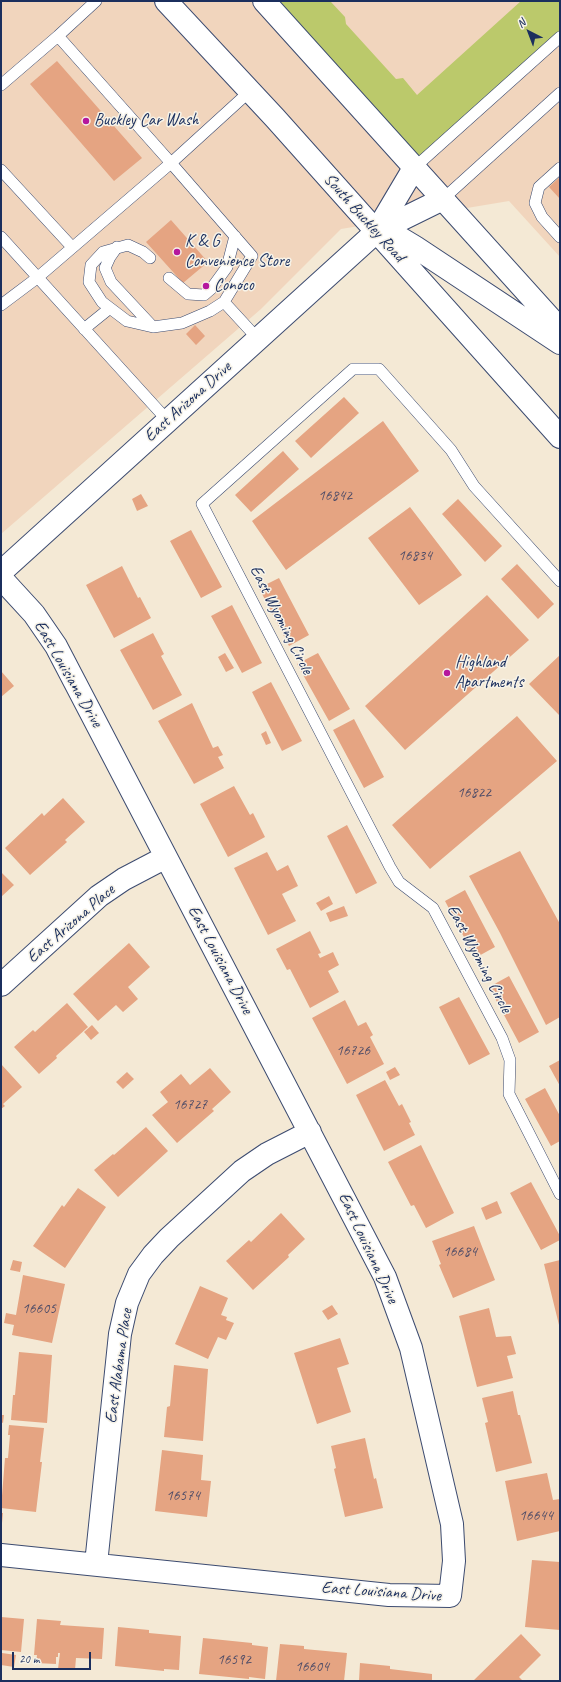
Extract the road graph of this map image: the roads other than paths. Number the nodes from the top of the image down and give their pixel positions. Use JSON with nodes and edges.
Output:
{"nodes":[{"id":1,"x":96,"y":1,"type":"edge"},
{"id":2,"x":166,"y":1,"type":"edge"},
{"id":3,"x":264,"y":1,"type":"edge"},
{"id":4,"x":58,"y":36,"type":"junction"},
{"id":5,"x":560,"y":37,"type":"edge"},
{"id":6,"x":1,"y":85,"type":"edge"},
{"id":7,"x":249,"y":92,"type":"junction"},
{"id":8,"x":560,"y":93,"type":"edge"},
{"id":9,"x":170,"y":163,"type":"junction"},
{"id":10,"x":414,"y":168,"type":"junction"},
{"id":11,"x":560,"y":168,"type":"edge"},
{"id":12,"x":1,"y":170,"type":"edge"},
{"id":13,"x":443,"y":199,"type":"junction"},
{"id":14,"x":376,"y":232,"type":"junction"},
{"id":15,"x":235,"y":236,"type":"junction"},
{"id":16,"x":1,"y":237,"type":"edge"},
{"id":17,"x":560,"y":237,"type":"edge"},
{"id":18,"x":72,"y":247,"type":"junction"},
{"id":19,"x":116,"y":247,"type":"junction"},
{"id":20,"x":150,"y":258,"type":"dead end"},
{"id":21,"x":37,"y":278,"type":"junction"},
{"id":22,"x":169,"y":278,"type":"dead end"},
{"id":23,"x":224,"y":302,"type":"junction"},
{"id":24,"x":1,"y":305,"type":"edge"},
{"id":25,"x":110,"y":308,"type":"junction"},
{"id":26,"x":153,"y":327,"type":"junction"},
{"id":27,"x":84,"y":329,"type":"junction"},
{"id":28,"x":560,"y":329,"type":"edge"},
{"id":29,"x":258,"y":339,"type":"junction"},
{"id":30,"x":560,"y":343,"type":"edge"},
{"id":31,"x":168,"y":421,"type":"junction"},
{"id":32,"x":560,"y":437,"type":"edge"},
{"id":33,"x":1,"y":572,"type":"edge"},
{"id":34,"x":1,"y":578,"type":"edge"},
{"id":35,"x":560,"y":581,"type":"edge"},
{"id":36,"x":166,"y":857,"type":"junction"},
{"id":37,"x":1,"y":985,"type":"edge"},
{"id":38,"x":310,"y":1132,"type":"junction"},
{"id":39,"x":560,"y":1194,"type":"edge"},
{"id":40,"x":1,"y":1554,"type":"edge"},
{"id":41,"x":96,"y":1564,"type":"junction"}],
"edges":[{"from":1,"to":4,"type":"lane"},
{"from":2,"to":7,"type":"street","name":"South Buckley Road"},
{"from":3,"to":10,"type":"street"},
{"from":4,"to":6,"type":"lane"},
{"from":4,"to":9,"type":"lane"},
{"from":5,"to":10,"type":"lane"},
{"from":7,"to":9,"type":"lane"},
{"from":7,"to":14,"type":"street","name":"South Buckley Road"},
{"from":8,"to":13,"type":"lane"},
{"from":9,"to":15,"type":"lane"},
{"from":9,"to":18,"type":"lane"},
{"from":10,"to":13,"type":"street"},
{"from":10,"to":14,"type":"street","name":"East Arizona Drive"},
{"from":11,"to":17,"type":"lane"},
{"from":12,"to":18,"type":"lane"},
{"from":13,"to":14,"type":"street","name":"East Arizona Drive"},
{"from":13,"to":28,"type":"street"},
{"from":14,"to":29,"type":"street","name":"East Arizona Drive"},
{"from":14,"to":30,"type":"street"},
{"from":14,"to":32,"type":"street","name":"South Buckley Road"},
{"from":15,"to":22,"type":"lane"},
{"from":15,"to":23,"type":"lane"},
{"from":16,"to":21,"type":"lane"},
{"from":18,"to":21,"type":"lane"},
{"from":19,"to":20,"type":"lane"},
{"from":19,"to":25,"type":"lane"},
{"from":19,"to":26,"type":"lane"},
{"from":21,"to":24,"type":"lane"},
{"from":21,"to":27,"type":"lane"},
{"from":23,"to":26,"type":"lane"},
{"from":23,"to":29,"type":"lane"},
{"from":25,"to":26,"type":"lane"},
{"from":25,"to":27,"type":"lane"},
{"from":27,"to":31,"type":"lane"},
{"from":29,"to":31,"type":"street","name":"East Arizona Drive"},
{"from":31,"to":33,"type":"street","name":"East Arizona Drive"},
{"from":34,"to":36,"type":"street","name":"East Louisiana Drive"},
{"from":35,"to":39,"type":"lane","name":"East Wyoming Circle"},
{"from":36,"to":37,"type":"street","name":"East Arizona Place"},
{"from":36,"to":38,"type":"street","name":"East Louisiana Drive"},
{"from":38,"to":41,"type":"street","name":"East Alabama Place"},
{"from":38,"to":41,"type":"street","name":"East Louisiana Drive"},
{"from":40,"to":41,"type":"street","name":"East Louisiana Drive"}]}
